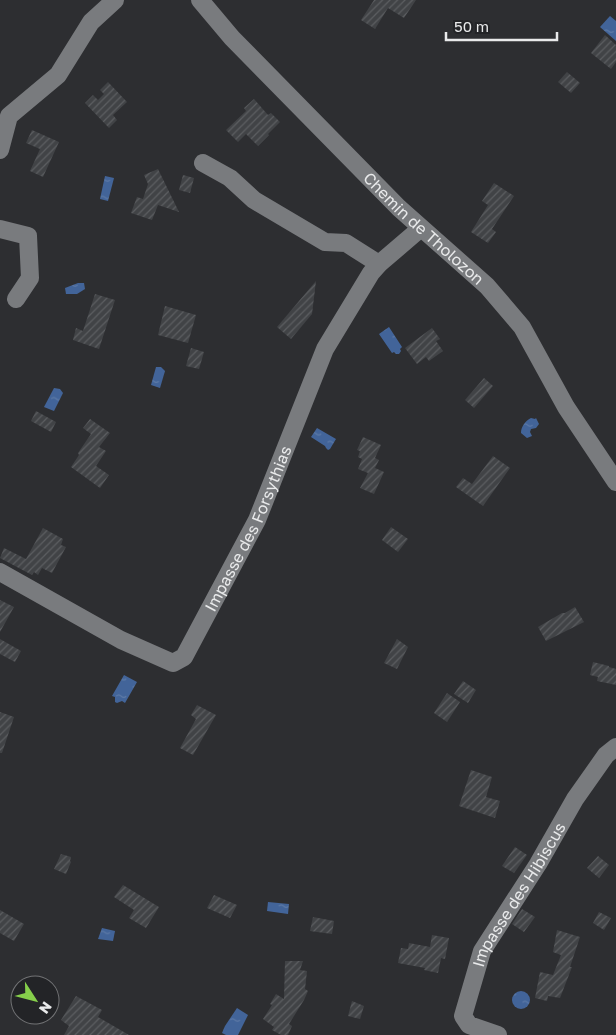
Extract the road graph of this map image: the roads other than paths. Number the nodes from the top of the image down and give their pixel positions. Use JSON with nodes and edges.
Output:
{"nodes":[{"id":1,"x":116,"y":0,"type":"edge"},
{"id":2,"x":200,"y":0,"type":"edge"},
{"id":3,"x":0,"y":150,"type":"edge"},
{"id":4,"x":203,"y":163,"type":"dead end"},
{"id":5,"x":421,"y":228,"type":"junction"},
{"id":6,"x":0,"y":229,"type":"edge"},
{"id":7,"x":379,"y":264,"type":"junction"},
{"id":8,"x":16,"y":299,"type":"dead end"},
{"id":9,"x":616,"y":482,"type":"edge"},
{"id":10,"x":0,"y":572,"type":"edge"},
{"id":11,"x":616,"y":747,"type":"edge"},
{"id":12,"x":498,"y":1035,"type":"edge"}],
"edges":[{"from":1,"to":3,"type":"street"},
{"from":2,"to":5,"type":"street","name":"Chemin de Tholozon"},
{"from":4,"to":7,"type":"street"},
{"from":5,"to":7,"type":"street","name":"Impasse des Forsythias"},
{"from":5,"to":9,"type":"street","name":"Chemin de Tholozon"},
{"from":6,"to":8,"type":"street"},
{"from":7,"to":10,"type":"street","name":"Impasse des Forsythias"},
{"from":11,"to":12,"type":"street","name":"Impasse des Hibiscus"}]}
